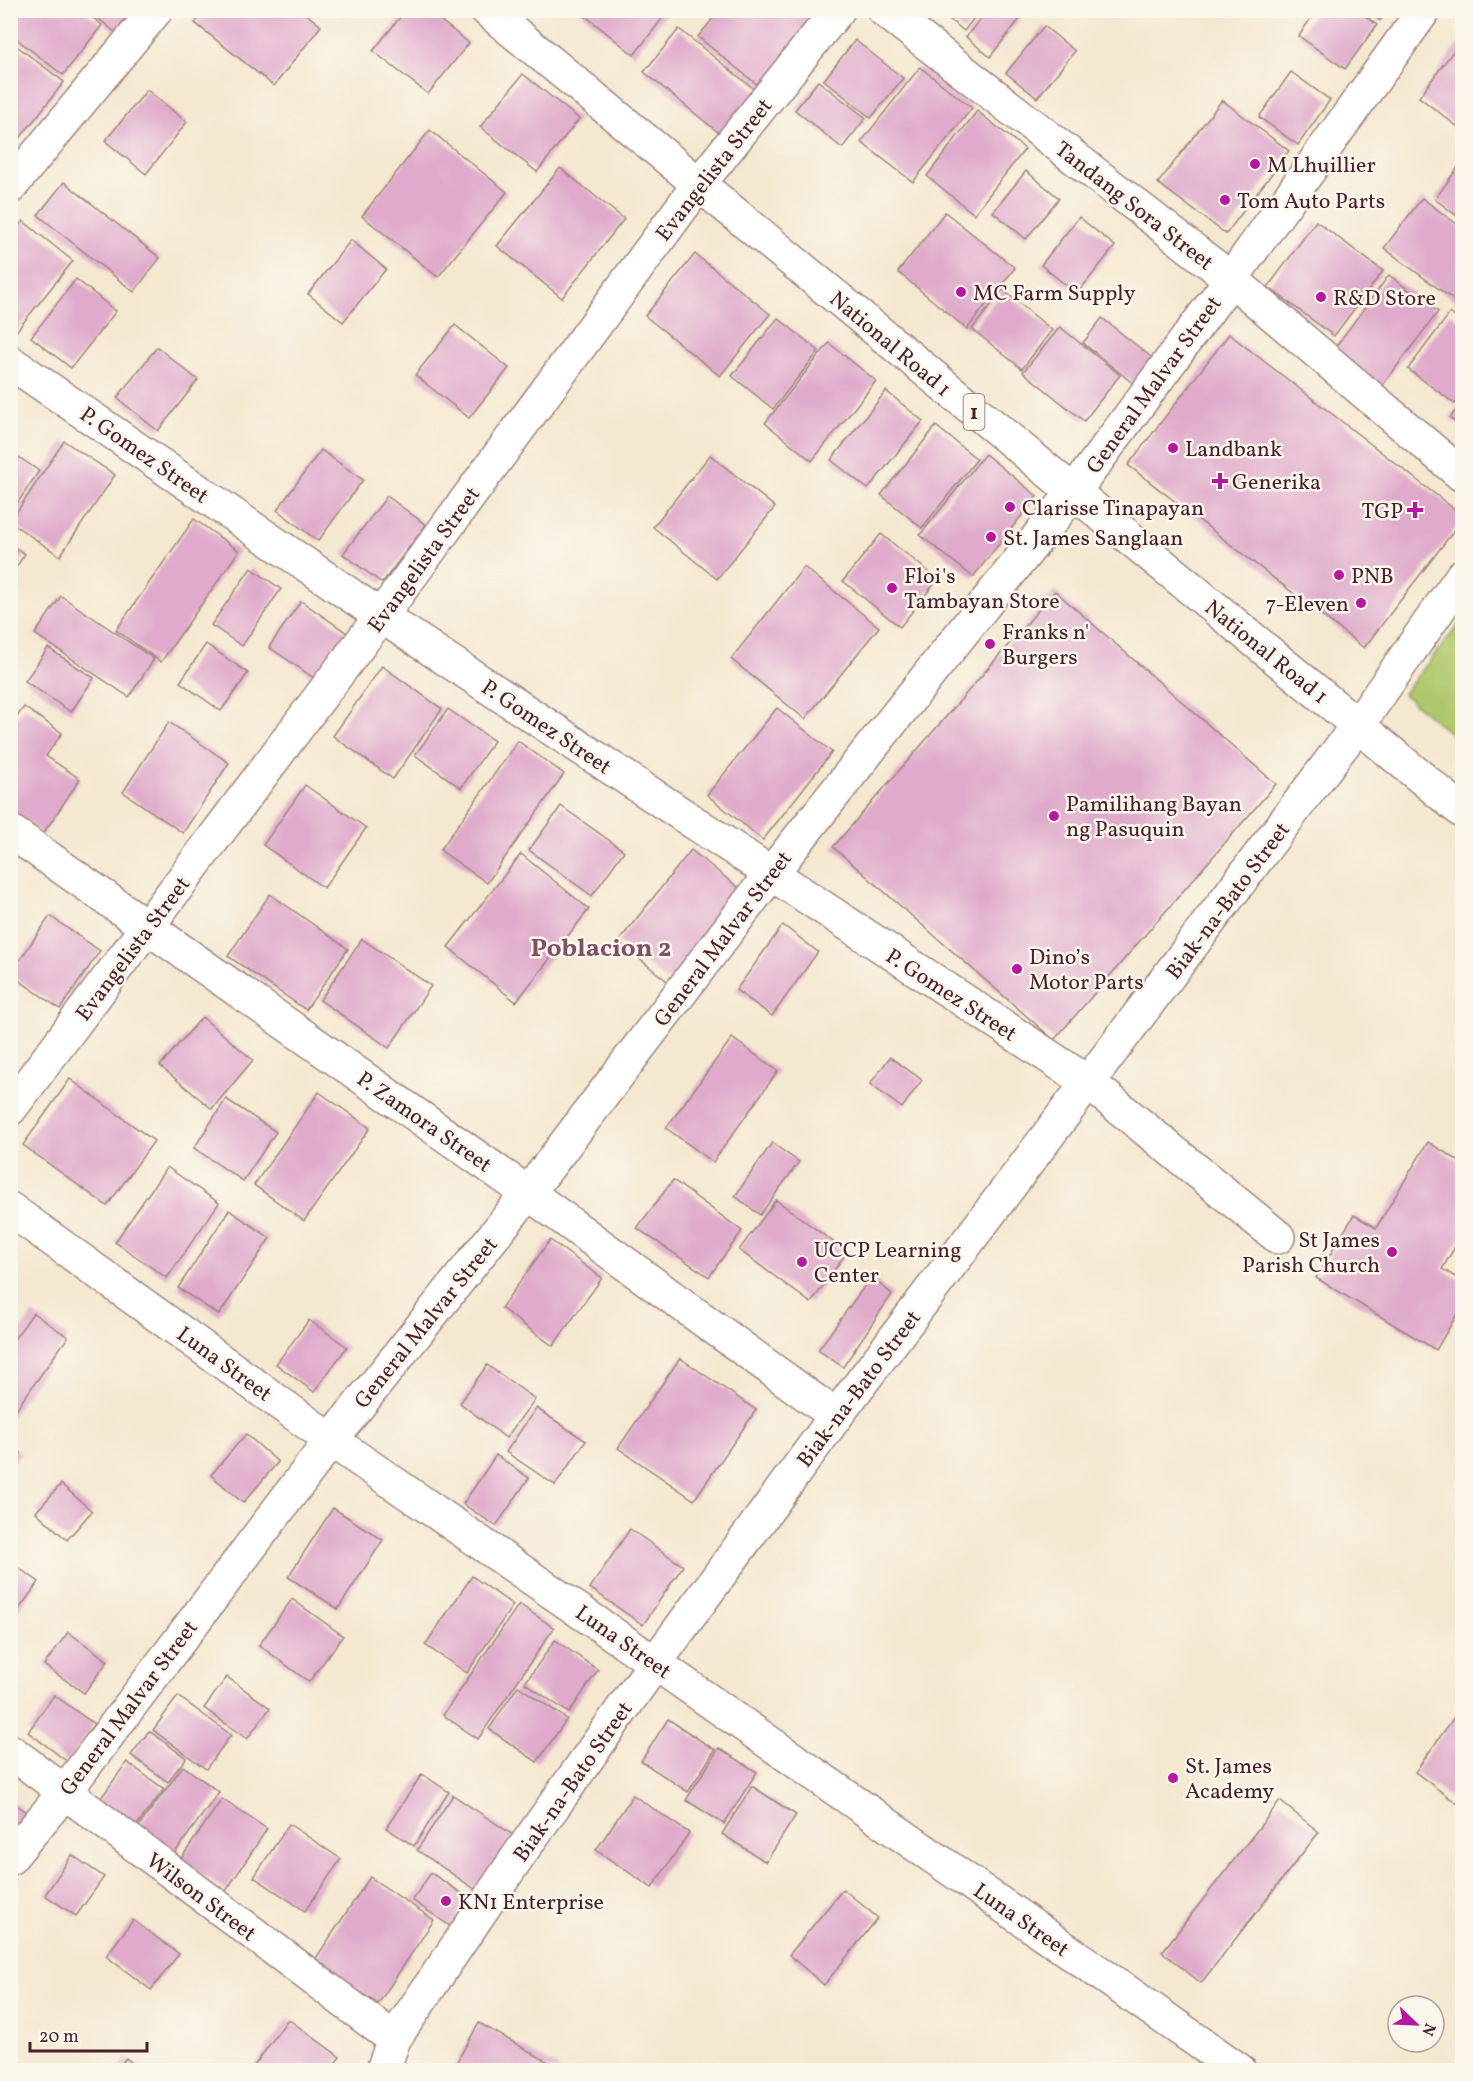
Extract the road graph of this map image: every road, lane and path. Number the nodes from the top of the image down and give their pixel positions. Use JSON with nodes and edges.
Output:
{"nodes":[{"id":1,"x":156,"y":10,"type":"edge"},
{"id":2,"x":487,"y":10,"type":"edge"},
{"id":3,"x":838,"y":10,"type":"edge"},
{"id":4,"x":884,"y":10,"type":"edge"},
{"id":5,"x":1424,"y":10,"type":"edge"},
{"id":6,"x":699,"y":184,"type":"junction"},
{"id":7,"x":10,"y":187,"type":"edge"},
{"id":8,"x":1231,"y":279,"type":"junction"},
{"id":9,"x":10,"y":362,"type":"edge"},
{"id":10,"x":1462,"y":475,"type":"edge"},
{"id":11,"x":1073,"y":493,"type":"junction"},
{"id":12,"x":1462,"y":576,"type":"edge"},
{"id":13,"x":381,"y":616,"type":"junction"},
{"id":14,"x":1358,"y":725,"type":"junction"},
{"id":15,"x":1462,"y":811,"type":"edge"},
{"id":16,"x":10,"y":831,"type":"edge"},
{"id":17,"x":770,"y":874,"type":"junction"},
{"id":18,"x":147,"y":927,"type":"junction"},
{"id":19,"x":1089,"y":1083,"type":"junction"},
{"id":20,"x":10,"y":1109,"type":"edge"},
{"id":21,"x":528,"y":1193,"type":"junction"},
{"id":22,"x":10,"y":1209,"type":"edge"},
{"id":23,"x":1278,"y":1237,"type":"dead end"},
{"id":24,"x":836,"y":1416,"type":"junction"},
{"id":25,"x":331,"y":1440,"type":"junction"},
{"id":26,"x":655,"y":1663,"type":"junction"},
{"id":27,"x":10,"y":1751,"type":"edge"},
{"id":28,"x":64,"y":1793,"type":"junction"},
{"id":29,"x":10,"y":1858,"type":"edge"},
{"id":30,"x":393,"y":2039,"type":"junction"},
{"id":31,"x":383,"y":2070,"type":"edge"},
{"id":32,"x":1239,"y":2070,"type":"edge"}],
"edges":[{"from":1,"to":7,"type":"street"},
{"from":2,"to":6,"type":"street","name":"National Road 1","number":"1"},
{"from":3,"to":6,"type":"street","name":"Evangelista Street"},
{"from":4,"to":8,"type":"street","name":"Tandang Sora Street"},
{"from":5,"to":8,"type":"street","name":"General Malvar Street"},
{"from":6,"to":11,"type":"street","name":"National Road 1","number":"1"},
{"from":6,"to":13,"type":"street","name":"Evangelista Street"},
{"from":8,"to":10,"type":"street","name":"Tandang Sora Street"},
{"from":8,"to":11,"type":"street","name":"General Malvar Street"},
{"from":9,"to":13,"type":"street","name":"P. Gomez Street"},
{"from":11,"to":14,"type":"street","name":"National Road 1","number":"1"},
{"from":11,"to":17,"type":"street","name":"General Malvar Street"},
{"from":12,"to":14,"type":"street","name":"Biak-na-Bato Street"},
{"from":13,"to":17,"type":"street","name":"P. Gomez Street"},
{"from":13,"to":18,"type":"street","name":"Evangelista Street"},
{"from":14,"to":15,"type":"street","name":"National Road 1","number":"1"},
{"from":14,"to":19,"type":"street","name":"Biak-na-Bato Street"},
{"from":16,"to":18,"type":"street","name":"P. Zamora Street"},
{"from":17,"to":19,"type":"street","name":"P. Gomez Street"},
{"from":17,"to":21,"type":"street","name":"General Malvar Street"},
{"from":18,"to":20,"type":"street","name":"Evangelista Street"},
{"from":18,"to":21,"type":"street","name":"P. Zamora Street"},
{"from":19,"to":23,"type":"street","name":"P. Gomez Street"},
{"from":19,"to":24,"type":"street","name":"Biak-na-Bato Street"},
{"from":21,"to":24,"type":"street","name":"P. Zamora Street"},
{"from":21,"to":25,"type":"street","name":"General Malvar Street"},
{"from":22,"to":25,"type":"street","name":"Luna Street"},
{"from":24,"to":26,"type":"street","name":"Biak-na-Bato Street"},
{"from":25,"to":26,"type":"street","name":"Luna Street"},
{"from":25,"to":28,"type":"street","name":"General Malvar Street"},
{"from":26,"to":30,"type":"street","name":"Biak-na-Bato Street"},
{"from":26,"to":32,"type":"street","name":"Luna Street"},
{"from":27,"to":28,"type":"street","name":"Wilson Street"},
{"from":28,"to":29,"type":"street","name":"General Malvar Street"},
{"from":28,"to":30,"type":"street","name":"Wilson Street"},
{"from":30,"to":31,"type":"street","name":"Biak-na-Bato Street"}]}
